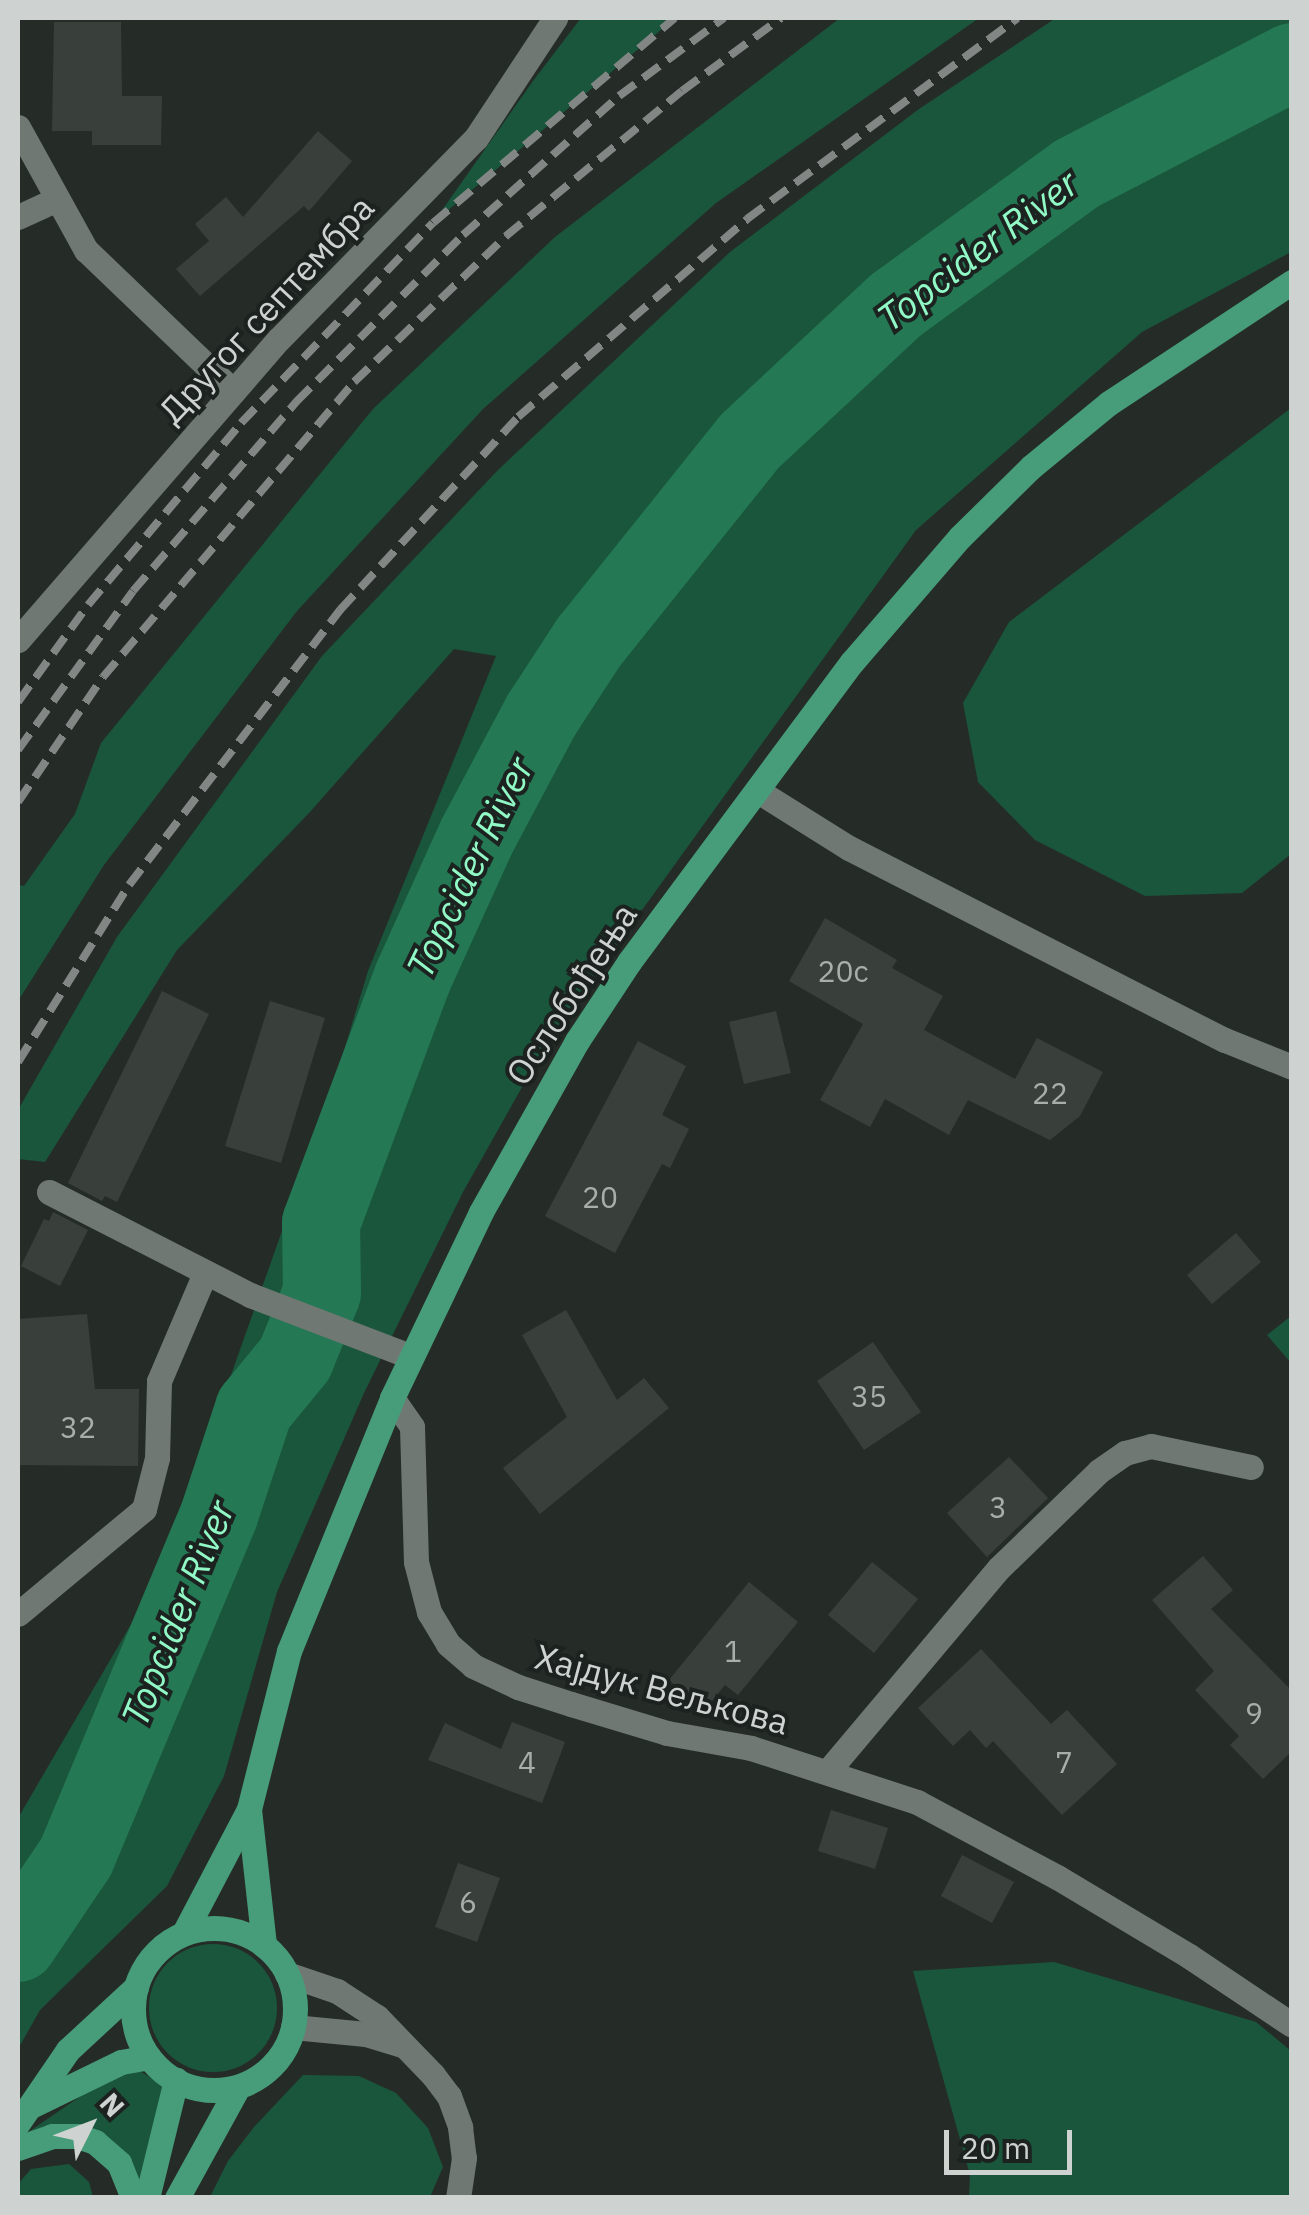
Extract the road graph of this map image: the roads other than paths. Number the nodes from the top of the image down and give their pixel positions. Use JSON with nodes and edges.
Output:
{"nodes":[{"id":1,"x":545,"y":21,"type":"edge"},
{"id":2,"x":18,"y":128,"type":"edge"},
{"id":3,"x":55,"y":200,"type":"junction"},
{"id":4,"x":18,"y":217,"type":"edge"},
{"id":5,"x":1292,"y":282,"type":"edge"},
{"id":6,"x":233,"y":391,"type":"junction"},
{"id":7,"x":18,"y":640,"type":"edge"},
{"id":8,"x":758,"y":791,"type":"junction"},
{"id":9,"x":1292,"y":1067,"type":"edge"},
{"id":10,"x":49,"y":1192,"type":"dead end"},
{"id":11,"x":205,"y":1272,"type":"junction"},
{"id":12,"x":412,"y":1357,"type":"junction"},
{"id":13,"x":392,"y":1398,"type":"junction"},
{"id":14,"x":1252,"y":1467,"type":"dead end"},
{"id":15,"x":18,"y":1614,"type":"edge"},
{"id":16,"x":828,"y":1771,"type":"junction"},
{"id":17,"x":249,"y":1808,"type":"junction"},
{"id":18,"x":184,"y":1933,"type":"junction"},
{"id":19,"x":264,"y":1945,"type":"junction"},
{"id":20,"x":287,"y":1974,"type":"junction"},
{"id":21,"x":136,"y":1987,"type":"junction"},
{"id":22,"x":1292,"y":2025,"type":"edge"},
{"id":23,"x":293,"y":2027,"type":"junction"},
{"id":24,"x":414,"y":2052,"type":"junction"},
{"id":25,"x":149,"y":2057,"type":"junction"},
{"id":26,"x":176,"y":2080,"type":"junction"},
{"id":27,"x":238,"y":2086,"type":"junction"},
{"id":28,"x":25,"y":2114,"type":"edge"},
{"id":29,"x":18,"y":2148,"type":"edge"},
{"id":30,"x":133,"y":2198,"type":"edge"},
{"id":31,"x":147,"y":2198,"type":"edge"},
{"id":32,"x":177,"y":2198,"type":"edge"},
{"id":33,"x":458,"y":2198,"type":"edge"}],
"edges":[{"from":1,"to":6,"type":"street","name":"Другог септембра"},
{"from":2,"to":3,"type":"street"},
{"from":3,"to":4,"type":"street"},
{"from":3,"to":6,"type":"street"},
{"from":5,"to":8,"type":"main road","name":"Ослобођења"},
{"from":6,"to":7,"type":"street","name":"Другог септембра"},
{"from":8,"to":9,"type":"street"},
{"from":8,"to":12,"type":"main road","name":"Ослобођења"},
{"from":10,"to":11,"type":"street"},
{"from":11,"to":12,"type":"street"},
{"from":11,"to":15,"type":"street"},
{"from":12,"to":13,"type":"main road","name":"Ослобођења"},
{"from":13,"to":16,"type":"street","name":"Хајдук Вељкова"},
{"from":13,"to":17,"type":"main road","name":"Ослобођења"},
{"from":14,"to":16,"type":"street"},
{"from":16,"to":22,"type":"street","name":"Хајдук Вељкова"},
{"from":17,"to":18,"type":"main road","name":"Ослобођења"},
{"from":17,"to":19,"type":"main road","name":"Ослобођења"},
{"from":18,"to":19,"type":"main road"},
{"from":18,"to":21,"type":"main road"},
{"from":19,"to":20,"type":"main road"},
{"from":20,"to":23,"type":"main road"},
{"from":20,"to":24,"type":"street"},
{"from":21,"to":25,"type":"main road"},
{"from":21,"to":28,"type":"main road"},
{"from":23,"to":24,"type":"street"},
{"from":23,"to":27,"type":"main road"},
{"from":24,"to":33,"type":"street"},
{"from":25,"to":26,"type":"main road"},
{"from":25,"to":28,"type":"main road"},
{"from":26,"to":27,"type":"main road"},
{"from":26,"to":31,"type":"main road"},
{"from":27,"to":32,"type":"main road"},
{"from":29,"to":30,"type":"main road"}]}
